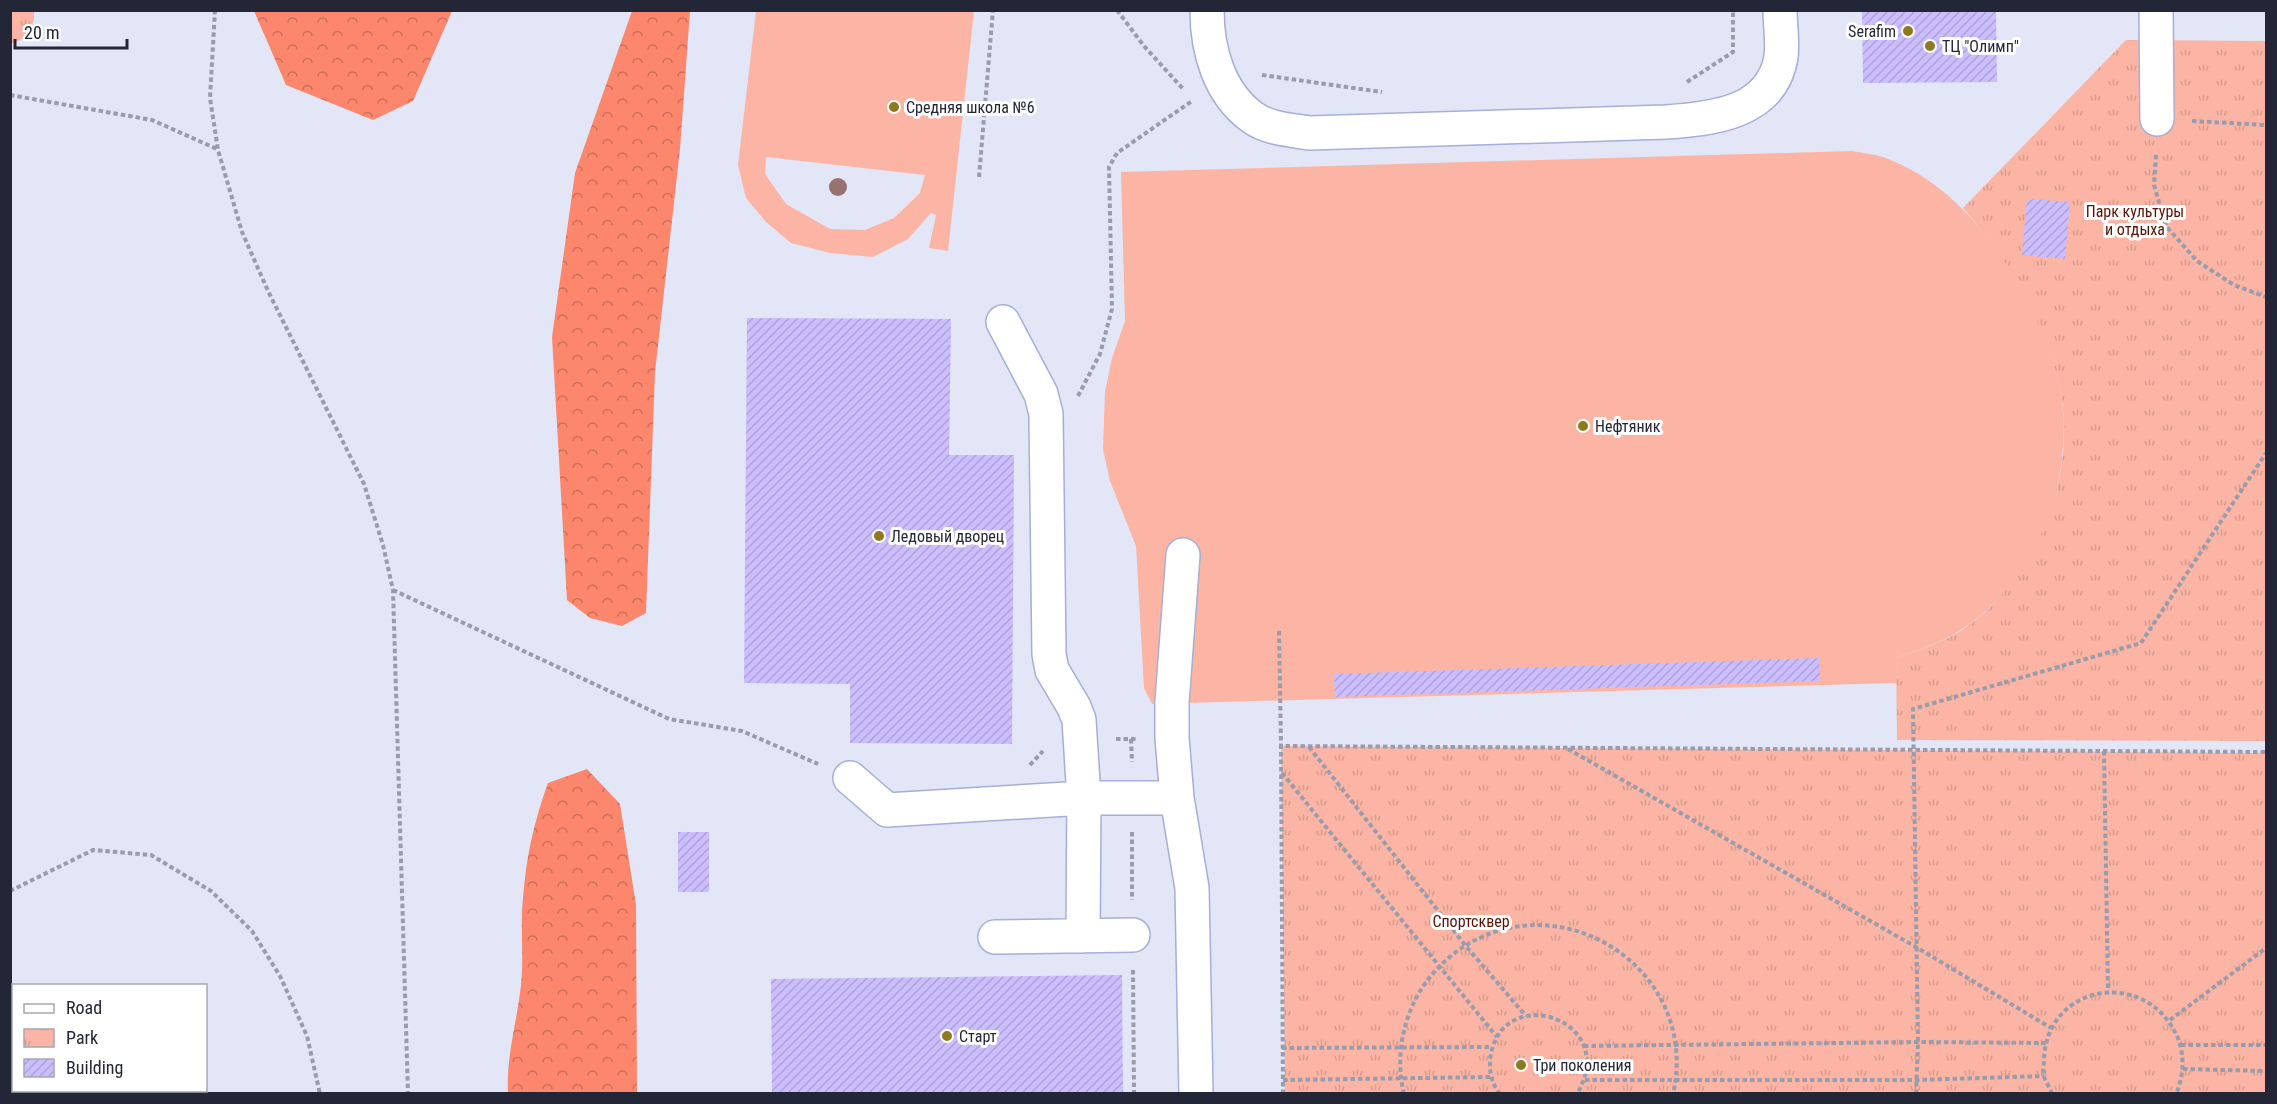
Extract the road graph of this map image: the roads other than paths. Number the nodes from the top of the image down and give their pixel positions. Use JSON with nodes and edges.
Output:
{"nodes":[{"id":1,"x":1207,"y":10,"type":"edge"},
{"id":2,"x":1780,"y":10,"type":"edge"},
{"id":3,"x":2156,"y":10,"type":"edge"},
{"id":4,"x":2157,"y":119,"type":"road end"},
{"id":5,"x":1003,"y":322,"type":"dead end"},
{"id":6,"x":1184,"y":555,"type":"dead end"},
{"id":7,"x":850,"y":778,"type":"road end"},
{"id":8,"x":1084,"y":798,"type":"junction"},
{"id":9,"x":1177,"y":798,"type":"junction"},
{"id":10,"x":1133,"y":935,"type":"dead end"},
{"id":11,"x":1083,"y":936,"type":"junction"},
{"id":12,"x":995,"y":937,"type":"dead end"},
{"id":13,"x":1196,"y":1094,"type":"edge"}],
"edges":[{"from":1,"to":2,"type":"lane"},
{"from":3,"to":4,"type":"lane"},
{"from":5,"to":8,"type":"lane"},
{"from":6,"to":9,"type":"lane"},
{"from":7,"to":8,"type":"lane"},
{"from":8,"to":9,"type":"lane"},
{"from":8,"to":11,"type":"lane"},
{"from":9,"to":13,"type":"lane"},
{"from":10,"to":11,"type":"lane"},
{"from":11,"to":12,"type":"lane"}]}
